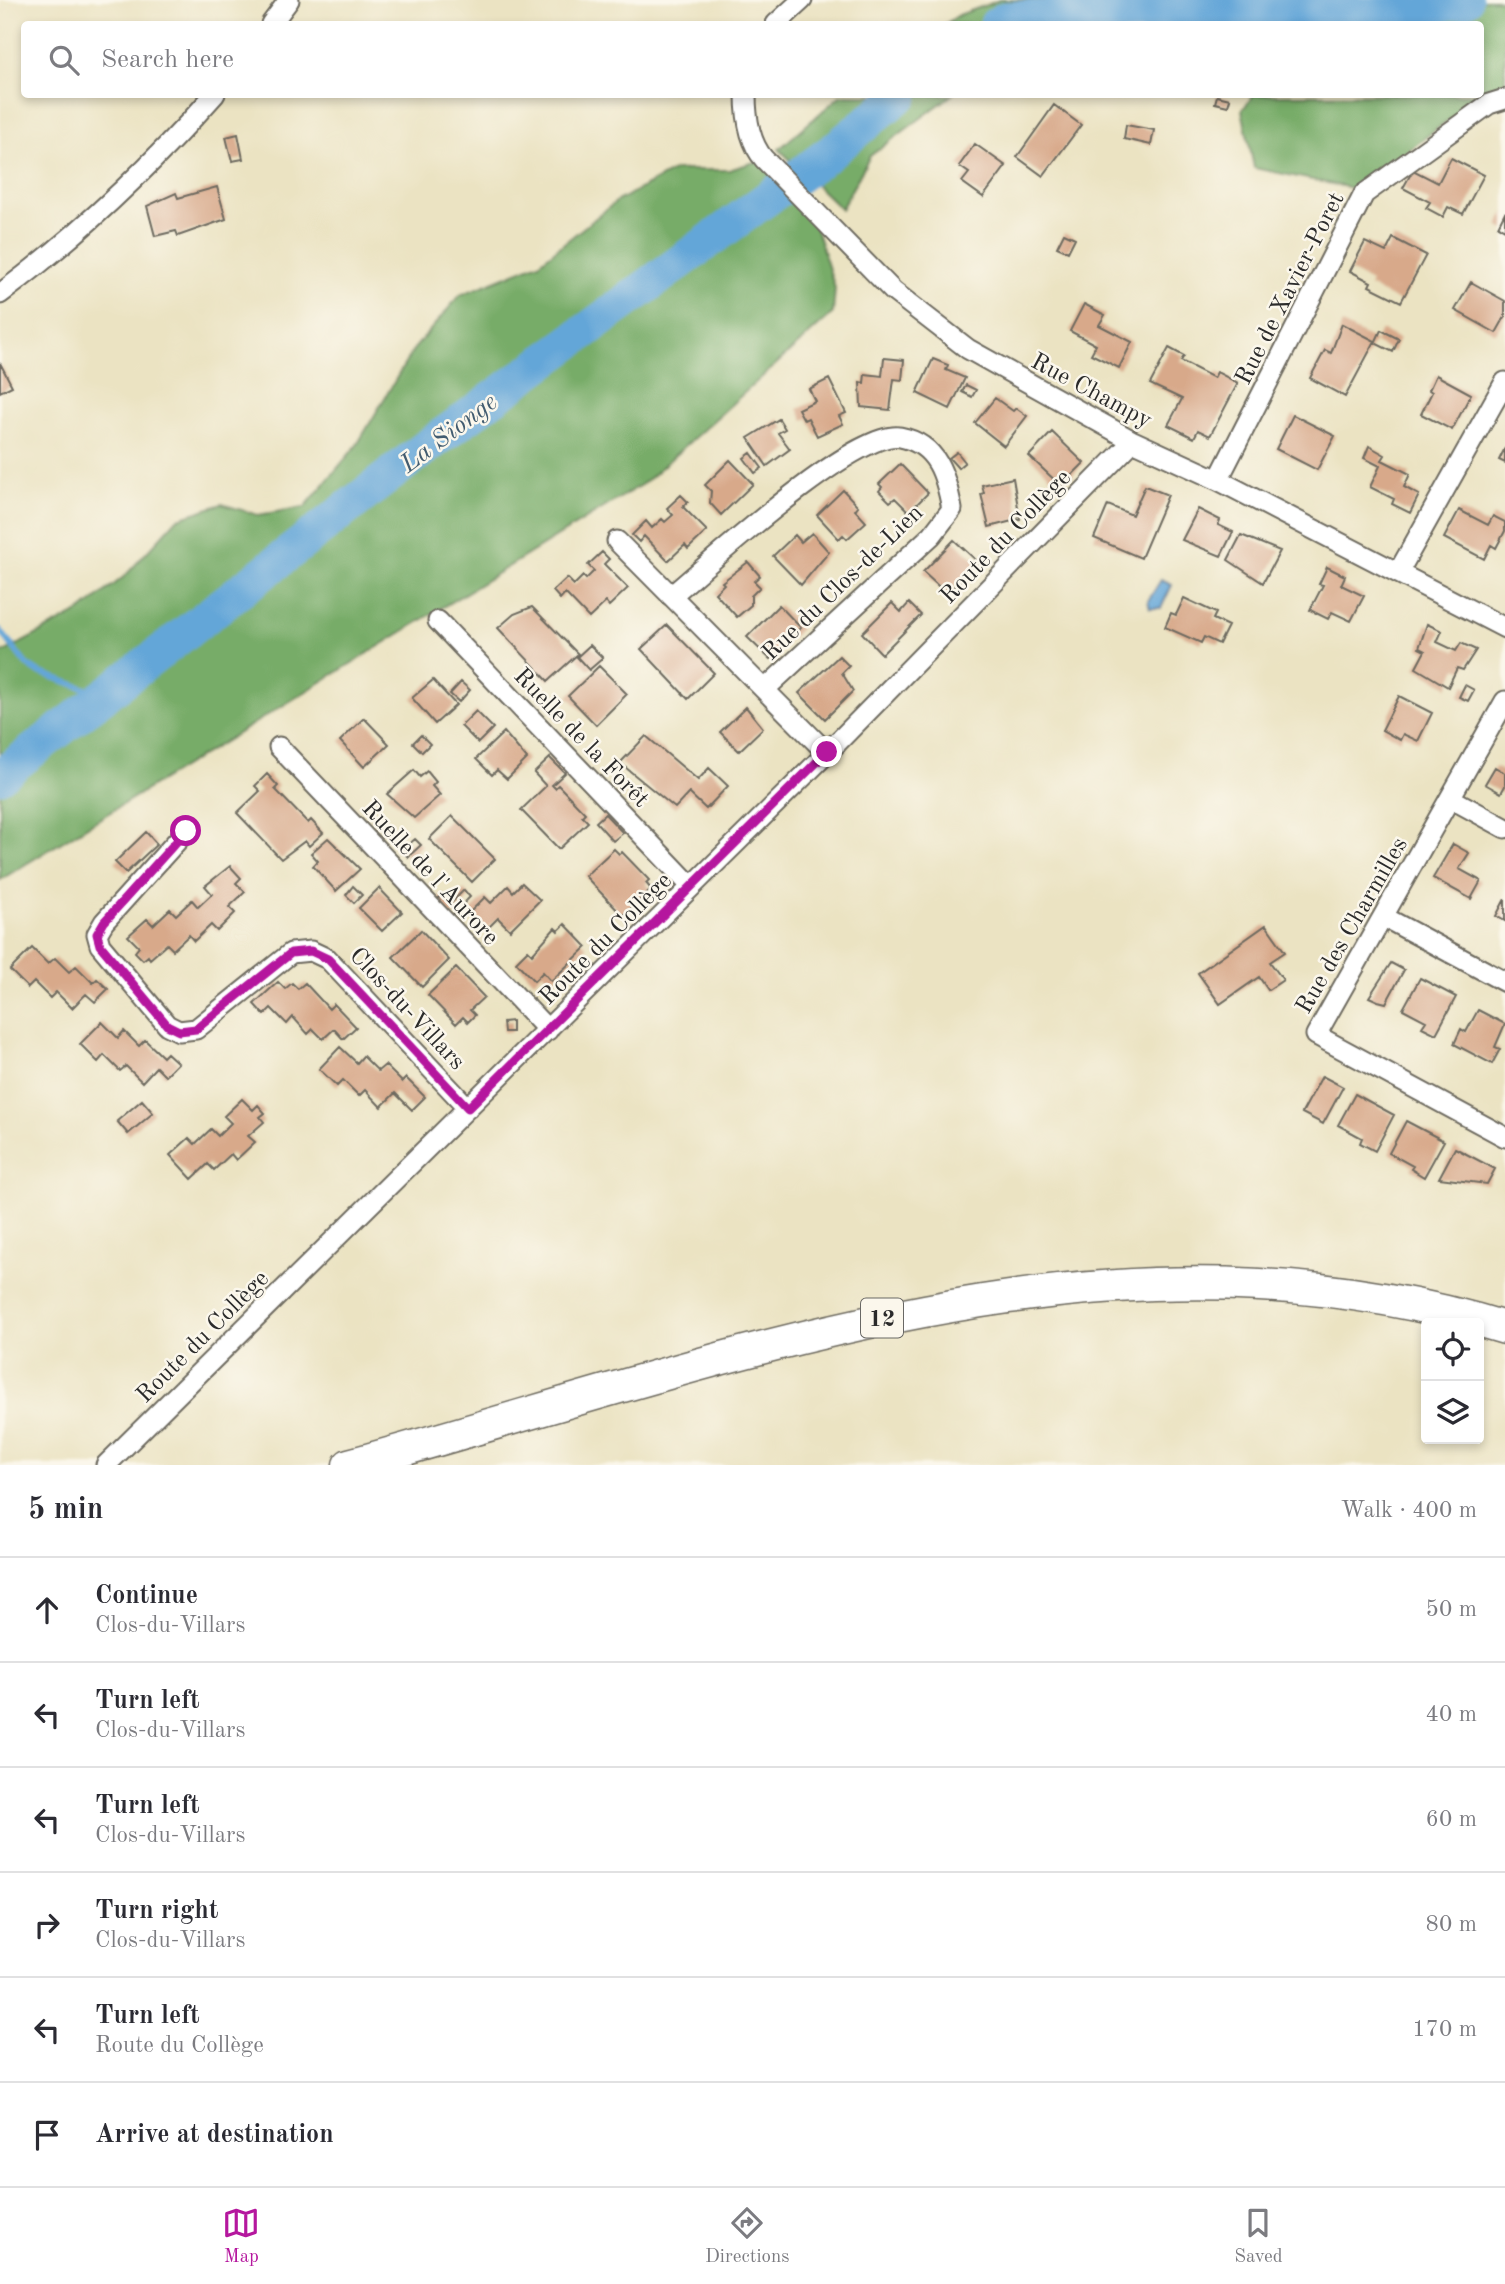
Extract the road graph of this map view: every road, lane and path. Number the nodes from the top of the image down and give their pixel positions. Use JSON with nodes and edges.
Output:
{"nodes":[{"id":1,"x":289,"y":0,"type":"edge"},
{"id":2,"x":802,"y":0,"type":"edge"},
{"id":3,"x":273,"y":21,"type":"edge"},
{"id":4,"x":779,"y":21,"type":"edge"},
{"id":5,"x":211,"y":98,"type":"edge"},
{"id":6,"x":746,"y":98,"type":"edge"},
{"id":7,"x":1505,"y":99,"type":"edge"},
{"id":8,"x":0,"y":294,"type":"edge"},
{"id":9,"x":1505,"y":382,"type":"edge"},
{"id":10,"x":1133,"y":441,"type":"junction"},
{"id":11,"x":1218,"y":480,"type":"junction"},
{"id":12,"x":617,"y":541,"type":"dead end"},
{"id":13,"x":1399,"y":572,"type":"junction"},
{"id":14,"x":671,"y":596,"type":"junction"},
{"id":15,"x":438,"y":621,"type":"dead end"},
{"id":16,"x":1505,"y":628,"type":"edge"},
{"id":17,"x":765,"y":689,"type":"junction"},
{"id":18,"x":1505,"y":701,"type":"edge"},
{"id":19,"x":279,"y":747,"type":"dead end"},
{"id":20,"x":827,"y":752,"type":"junction"},
{"id":21,"x":1450,"y":797,"type":"junction"},
{"id":22,"x":1505,"y":828,"type":"edge"},
{"id":23,"x":186,"y":831,"type":"dead end"},
{"id":24,"x":691,"y":886,"type":"junction"},
{"id":25,"x":1384,"y":917,"type":"junction"},
{"id":26,"x":1505,"y":982,"type":"edge"},
{"id":27,"x":548,"y":1030,"type":"junction"},
{"id":28,"x":468,"y":1108,"type":"junction"},
{"id":29,"x":1505,"y":1137,"type":"edge"},
{"id":30,"x":1505,"y":1328,"type":"edge"},
{"id":31,"x":106,"y":1465,"type":"edge"},
{"id":32,"x":349,"y":1465,"type":"edge"}],
"edges":[{"from":1,"to":3,"type":"street"},
{"from":2,"to":4,"type":"street"},
{"from":5,"to":8,"type":"street"},
{"from":6,"to":10,"type":"street","name":"Rue Champy"},
{"from":7,"to":11,"type":"street","name":"Rue de Xavier-Poret"},
{"from":9,"to":13,"type":"street"},
{"from":10,"to":11,"type":"street","name":"Rue Champy"},
{"from":10,"to":20,"type":"street","name":"Route du Collège"},
{"from":11,"to":13,"type":"street","name":"Rue Champy"},
{"from":12,"to":14,"type":"street","name":"Rue du Clos-de-Lien"},
{"from":13,"to":16,"type":"street","name":"Rue Champy"},
{"from":14,"to":17,"type":"street","name":"Rue du Clos-de-Lien"},
{"from":14,"to":17,"type":"street","name":"Rue du Clos-de-Lien"},
{"from":15,"to":24,"type":"street","name":"Ruelle de la Forêt"},
{"from":17,"to":20,"type":"street","name":"Rue du Clos-de-Lien"},
{"from":18,"to":21,"type":"street","name":"Rue des Charmilles"},
{"from":19,"to":27,"type":"street","name":"Ruelle de l'Aurore"},
{"from":20,"to":24,"type":"street","name":"Route du Collège"},
{"from":21,"to":22,"type":"street"},
{"from":21,"to":25,"type":"street","name":"Rue des Charmilles"},
{"from":23,"to":28,"type":"street","name":"Clos-du-Villars"},
{"from":24,"to":27,"type":"street","name":"Route du Collège"},
{"from":25,"to":26,"type":"street"},
{"from":25,"to":29,"type":"street","name":"Rue des Charmilles"},
{"from":27,"to":28,"type":"street","name":"Route du Collège"},
{"from":28,"to":31,"type":"street","name":"Route du Collège"},
{"from":30,"to":32,"type":"highway","number":"12"}]}
